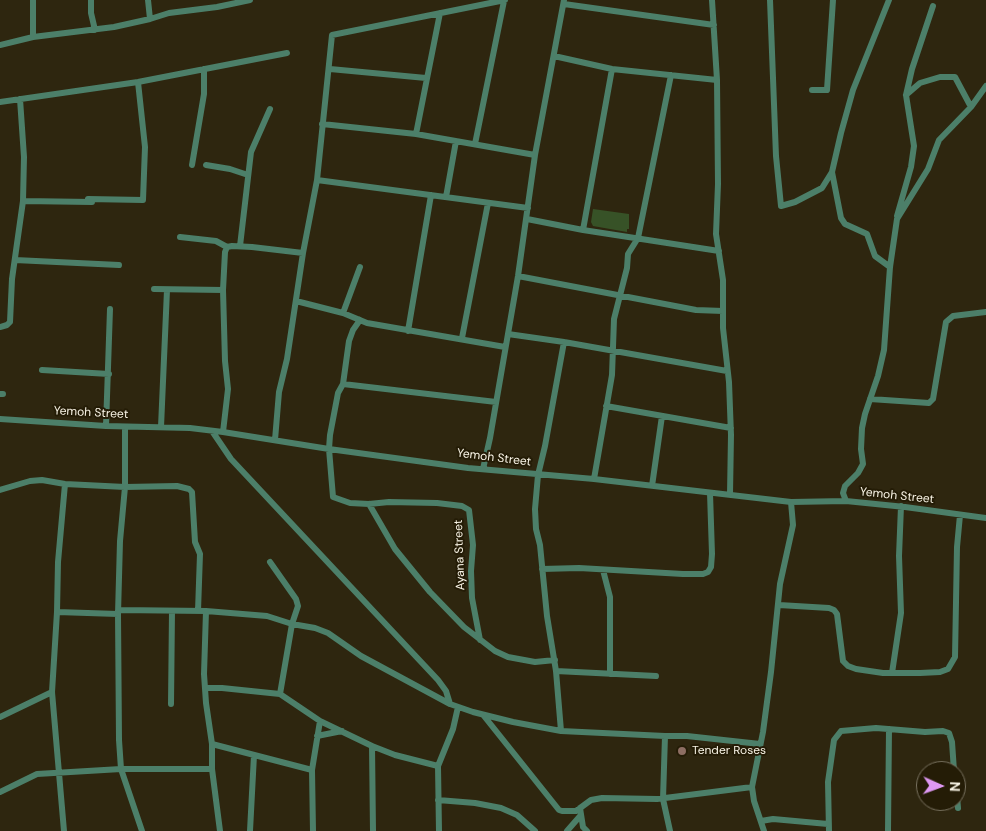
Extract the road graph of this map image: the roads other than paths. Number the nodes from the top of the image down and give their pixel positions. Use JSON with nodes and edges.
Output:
{"nodes":[{"id":1,"x":33,"y":0,"type":"edge"},
{"id":2,"x":91,"y":0,"type":"edge"},
{"id":3,"x":148,"y":0,"type":"edge"},
{"id":4,"x":201,"y":0,"type":"edge"},
{"id":5,"x":250,"y":0,"type":"edge"},
{"id":6,"x":256,"y":0,"type":"edge"},
{"id":7,"x":505,"y":0,"type":"edge"},
{"id":8,"x":712,"y":0,"type":"edge"},
{"id":9,"x":770,"y":0,"type":"edge"},
{"id":10,"x":833,"y":0,"type":"edge"},
{"id":11,"x":889,"y":0,"type":"edge"},
{"id":12,"x":564,"y":2,"type":"edge"},
{"id":13,"x":933,"y":6,"type":"dead end"},
{"id":14,"x":201,"y":9,"type":"junction"},
{"id":15,"x":440,"y":13,"type":"junction"},
{"id":16,"x":150,"y":19,"type":"junction"},
{"id":17,"x":714,"y":25,"type":"junction"},
{"id":18,"x":95,"y":30,"type":"junction"},
{"id":19,"x":33,"y":37,"type":"junction"},
{"id":20,"x":0,"y":44,"type":"edge"},
{"id":21,"x":288,"y":53,"type":"dead end"},
{"id":22,"x":554,"y":56,"type":"junction"},
{"id":23,"x":204,"y":69,"type":"junction"},
{"id":24,"x":330,"y":69,"type":"junction"},
{"id":25,"x":612,"y":69,"type":"junction"},
{"id":26,"x":671,"y":75,"type":"junction"},
{"id":27,"x":426,"y":78,"type":"junction"},
{"id":28,"x":717,"y":80,"type":"junction"},
{"id":29,"x":138,"y":82,"type":"junction"},
{"id":30,"x":986,"y":86,"type":"edge"},
{"id":31,"x":812,"y":90,"type":"dead end"},
{"id":32,"x":906,"y":95,"type":"junction"},
{"id":33,"x":20,"y":99,"type":"junction"},
{"id":34,"x":0,"y":102,"type":"edge"},
{"id":35,"x":971,"y":107,"type":"junction"},
{"id":36,"x":270,"y":109,"type":"dead end"},
{"id":37,"x":322,"y":124,"type":"junction"},
{"id":38,"x":416,"y":134,"type":"junction"},
{"id":39,"x":456,"y":141,"type":"junction"},
{"id":40,"x":474,"y":144,"type":"junction"},
{"id":41,"x":535,"y":156,"type":"junction"},
{"id":42,"x":192,"y":165,"type":"dead end"},
{"id":43,"x":206,"y":166,"type":"dead end"},
{"id":44,"x":832,"y":172,"type":"junction"},
{"id":45,"x":248,"y":175,"type":"junction"},
{"id":46,"x":317,"y":180,"type":"junction"},
{"id":47,"x":431,"y":195,"type":"junction"},
{"id":48,"x":446,"y":197,"type":"junction"},
{"id":49,"x":88,"y":199,"type":"dead end"},
{"id":50,"x":23,"y":201,"type":"junction"},
{"id":51,"x":97,"y":202,"type":"dead end"},
{"id":52,"x":488,"y":203,"type":"junction"},
{"id":53,"x":528,"y":208,"type":"junction"},
{"id":54,"x":527,"y":219,"type":"junction"},
{"id":55,"x":897,"y":219,"type":"junction"},
{"id":56,"x":583,"y":230,"type":"junction"},
{"id":57,"x":180,"y":237,"type":"dead end"},
{"id":58,"x":638,"y":238,"type":"junction"},
{"id":59,"x":240,"y":246,"type":"junction"},
{"id":60,"x":227,"y":247,"type":"junction"},
{"id":61,"x":719,"y":251,"type":"junction"},
{"id":62,"x":303,"y":252,"type":"junction"},
{"id":63,"x":15,"y":260,"type":"junction"},
{"id":64,"x":119,"y":264,"type":"dead end"},
{"id":65,"x":360,"y":267,"type":"dead end"},
{"id":66,"x":890,"y":267,"type":"junction"},
{"id":67,"x":518,"y":276,"type":"junction"},
{"id":68,"x":154,"y":289,"type":"dead end"},
{"id":69,"x":167,"y":290,"type":"junction"},
{"id":70,"x":223,"y":290,"type":"junction"},
{"id":71,"x":619,"y":295,"type":"junction"},
{"id":72,"x":296,"y":302,"type":"junction"},
{"id":73,"x":110,"y":309,"type":"dead end"},
{"id":74,"x":723,"y":311,"type":"junction"},
{"id":75,"x":986,"y":312,"type":"edge"},
{"id":76,"x":343,"y":313,"type":"junction"},
{"id":77,"x":360,"y":320,"type":"junction"},
{"id":78,"x":0,"y":328,"type":"edge"},
{"id":79,"x":408,"y":331,"type":"junction"},
{"id":80,"x":508,"y":334,"type":"junction"},
{"id":81,"x":462,"y":338,"type":"junction"},
{"id":82,"x":564,"y":342,"type":"junction"},
{"id":83,"x":505,"y":347,"type":"junction"},
{"id":84,"x":612,"y":351,"type":"junction"},
{"id":85,"x":42,"y":370,"type":"dead end"},
{"id":86,"x":728,"y":371,"type":"junction"},
{"id":87,"x":109,"y":374,"type":"junction"},
{"id":88,"x":343,"y":384,"type":"junction"},
{"id":89,"x":870,"y":399,"type":"junction"},
{"id":90,"x":496,"y":402,"type":"junction"},
{"id":91,"x":606,"y":406,"type":"junction"},
{"id":92,"x":662,"y":416,"type":"junction"},
{"id":93,"x":0,"y":419,"type":"edge"},
{"id":94,"x":106,"y":426,"type":"junction"},
{"id":95,"x":125,"y":427,"type":"junction"},
{"id":96,"x":161,"y":427,"type":"junction"},
{"id":97,"x":731,"y":428,"type":"junction"},
{"id":98,"x":212,"y":431,"type":"junction"},
{"id":99,"x":223,"y":432,"type":"junction"},
{"id":100,"x":275,"y":440,"type":"junction"},
{"id":101,"x":329,"y":449,"type":"junction"},
{"id":102,"x":483,"y":469,"type":"junction"},
{"id":103,"x":538,"y":475,"type":"junction"},
{"id":104,"x":594,"y":479,"type":"junction"},
{"id":105,"x":65,"y":484,"type":"junction"},
{"id":106,"x":652,"y":486,"type":"junction"},
{"id":107,"x":125,"y":487,"type":"junction"},
{"id":108,"x":0,"y":490,"type":"edge"},
{"id":109,"x":710,"y":493,"type":"junction"},
{"id":110,"x":730,"y":494,"type":"junction"},
{"id":111,"x":791,"y":502,"type":"junction"},
{"id":112,"x":846,"y":502,"type":"junction"},
{"id":113,"x":369,"y":504,"type":"junction"},
{"id":114,"x":901,"y":506,"type":"junction"},
{"id":115,"x":960,"y":515,"type":"junction"},
{"id":116,"x":986,"y":518,"type":"edge"},
{"id":117,"x":270,"y":562,"type":"dead end"},
{"id":118,"x":542,"y":569,"type":"junction"},
{"id":119,"x":603,"y":570,"type":"junction"},
{"id":120,"x":779,"y":605,"type":"junction"},
{"id":121,"x":172,"y":611,"type":"junction"},
{"id":122,"x":202,"y":611,"type":"junction"},
{"id":123,"x":58,"y":612,"type":"junction"},
{"id":124,"x":118,"y":612,"type":"junction"},
{"id":125,"x":292,"y":624,"type":"junction"},
{"id":126,"x":480,"y":640,"type":"junction"},
{"id":127,"x":555,"y":660,"type":"junction"},
{"id":128,"x":556,"y":671,"type":"junction"},
{"id":129,"x":892,"y":672,"type":"junction"},
{"id":130,"x":610,"y":674,"type":"junction"},
{"id":131,"x":656,"y":676,"type":"dead end"},
{"id":132,"x":205,"y":688,"type":"junction"},
{"id":133,"x":52,"y":692,"type":"junction"},
{"id":134,"x":280,"y":694,"type":"junction"},
{"id":135,"x":171,"y":704,"type":"dead end"},
{"id":136,"x":450,"y":704,"type":"junction"},
{"id":137,"x":458,"y":707,"type":"junction"},
{"id":138,"x":483,"y":715,"type":"junction"},
{"id":139,"x":0,"y":716,"type":"edge"},
{"id":140,"x":320,"y":720,"type":"junction"},
{"id":141,"x":889,"y":729,"type":"junction"},
{"id":142,"x":342,"y":731,"type":"junction"},
{"id":143,"x":561,"y":731,"type":"junction"},
{"id":144,"x":317,"y":736,"type":"junction"},
{"id":145,"x":665,"y":736,"type":"junction"},
{"id":146,"x":212,"y":744,"type":"junction"},
{"id":147,"x":760,"y":744,"type":"junction"},
{"id":148,"x":372,"y":746,"type":"junction"},
{"id":149,"x":254,"y":755,"type":"junction"},
{"id":150,"x":953,"y":761,"type":"edge"},
{"id":151,"x":438,"y":766,"type":"junction"},
{"id":152,"x":121,"y":769,"type":"junction"},
{"id":153,"x":212,"y":769,"type":"junction"},
{"id":154,"x":312,"y":770,"type":"junction"},
{"id":155,"x":58,"y":772,"type":"junction"},
{"id":156,"x":752,"y":788,"type":"junction"},
{"id":157,"x":0,"y":792,"type":"edge"},
{"id":158,"x":663,"y":799,"type":"junction"},
{"id":159,"x":438,"y":800,"type":"junction"},
{"id":160,"x":580,"y":808,"type":"junction"},
{"id":161,"x":581,"y":815,"type":"junction"},
{"id":162,"x":762,"y":821,"type":"junction"},
{"id":163,"x":670,"y":828,"type":"edge"},
{"id":164,"x":829,"y":828,"type":"edge"},
{"id":165,"x":64,"y":831,"type":"edge"},
{"id":166,"x":142,"y":831,"type":"edge"},
{"id":167,"x":220,"y":831,"type":"edge"},
{"id":168,"x":250,"y":831,"type":"edge"},
{"id":169,"x":313,"y":831,"type":"edge"},
{"id":170,"x":373,"y":831,"type":"edge"},
{"id":171,"x":439,"y":831,"type":"edge"},
{"id":172,"x":535,"y":831,"type":"edge"},
{"id":173,"x":567,"y":831,"type":"edge"},
{"id":174,"x":587,"y":831,"type":"edge"},
{"id":175,"x":676,"y":831,"type":"edge"},
{"id":176,"x":764,"y":831,"type":"edge"},
{"id":177,"x":888,"y":831,"type":"edge"}],
"edges":[{"from":1,"to":19,"type":"street"},
{"from":2,"to":18,"type":"street"},
{"from":3,"to":16,"type":"street"},
{"from":4,"to":14,"type":"street"},
{"from":5,"to":6,"type":"street"},
{"from":5,"to":14,"type":"street"},
{"from":7,"to":15,"type":"street"},
{"from":7,"to":40,"type":"street"},
{"from":8,"to":17,"type":"street"},
{"from":9,"to":44,"type":"street"},
{"from":10,"to":31,"type":"street"},
{"from":11,"to":44,"type":"street"},
{"from":12,"to":17,"type":"street"},
{"from":12,"to":22,"type":"street"},
{"from":13,"to":32,"type":"street"},
{"from":14,"to":16,"type":"street"},
{"from":15,"to":24,"type":"street"},
{"from":15,"to":27,"type":"street"},
{"from":16,"to":18,"type":"street"},
{"from":17,"to":28,"type":"street"},
{"from":18,"to":19,"type":"street"},
{"from":19,"to":20,"type":"street"},
{"from":21,"to":23,"type":"street"},
{"from":22,"to":25,"type":"street"},
{"from":22,"to":41,"type":"street"},
{"from":23,"to":29,"type":"street"},
{"from":23,"to":42,"type":"street"},
{"from":24,"to":27,"type":"street"},
{"from":24,"to":37,"type":"street"},
{"from":25,"to":26,"type":"street"},
{"from":25,"to":56,"type":"street"},
{"from":26,"to":28,"type":"street"},
{"from":26,"to":58,"type":"street"},
{"from":27,"to":38,"type":"street"},
{"from":28,"to":61,"type":"street"},
{"from":29,"to":33,"type":"street"},
{"from":29,"to":49,"type":"street"},
{"from":30,"to":35,"type":"street"},
{"from":32,"to":35,"type":"street"},
{"from":32,"to":55,"type":"street"},
{"from":33,"to":34,"type":"street"},
{"from":33,"to":50,"type":"street"},
{"from":35,"to":55,"type":"street"},
{"from":36,"to":45,"type":"street"},
{"from":37,"to":38,"type":"street"},
{"from":37,"to":46,"type":"street"},
{"from":38,"to":39,"type":"street"},
{"from":39,"to":40,"type":"street"},
{"from":39,"to":48,"type":"street"},
{"from":40,"to":41,"type":"street"},
{"from":41,"to":53,"type":"street"},
{"from":43,"to":45,"type":"street"},
{"from":44,"to":66,"type":"street"},
{"from":45,"to":59,"type":"street"},
{"from":46,"to":47,"type":"street"},
{"from":46,"to":62,"type":"street"},
{"from":47,"to":48,"type":"street"},
{"from":47,"to":79,"type":"street"},
{"from":48,"to":52,"type":"street"},
{"from":50,"to":51,"type":"street"},
{"from":50,"to":63,"type":"street"},
{"from":52,"to":53,"type":"street"},
{"from":52,"to":81,"type":"street"},
{"from":53,"to":54,"type":"street"},
{"from":54,"to":56,"type":"street"},
{"from":54,"to":67,"type":"street"},
{"from":55,"to":66,"type":"street"},
{"from":56,"to":58,"type":"street"},
{"from":57,"to":60,"type":"street"},
{"from":58,"to":61,"type":"street"},
{"from":58,"to":71,"type":"street"},
{"from":59,"to":60,"type":"street"},
{"from":59,"to":62,"type":"street"},
{"from":60,"to":70,"type":"street"},
{"from":61,"to":74,"type":"street"},
{"from":62,"to":72,"type":"street"},
{"from":63,"to":64,"type":"street"},
{"from":63,"to":78,"type":"street"},
{"from":65,"to":76,"type":"street"},
{"from":66,"to":89,"type":"street"},
{"from":67,"to":71,"type":"street"},
{"from":67,"to":80,"type":"street"},
{"from":68,"to":69,"type":"street"},
{"from":69,"to":70,"type":"street"},
{"from":69,"to":96,"type":"street"},
{"from":70,"to":99,"type":"street"},
{"from":71,"to":74,"type":"street"},
{"from":71,"to":84,"type":"street"},
{"from":72,"to":76,"type":"street"},
{"from":72,"to":100,"type":"street"},
{"from":73,"to":87,"type":"street"},
{"from":74,"to":86,"type":"street"},
{"from":75,"to":89,"type":"street"},
{"from":76,"to":77,"type":"street"},
{"from":77,"to":79,"type":"street"},
{"from":77,"to":88,"type":"street"},
{"from":79,"to":81,"type":"street"},
{"from":80,"to":82,"type":"street"},
{"from":80,"to":83,"type":"street"},
{"from":81,"to":83,"type":"street"},
{"from":82,"to":84,"type":"street"},
{"from":82,"to":103,"type":"street"},
{"from":83,"to":90,"type":"street"},
{"from":84,"to":86,"type":"street"},
{"from":84,"to":91,"type":"street"},
{"from":85,"to":87,"type":"street"},
{"from":86,"to":97,"type":"street"},
{"from":87,"to":94,"type":"street"},
{"from":88,"to":90,"type":"street"},
{"from":88,"to":101,"type":"street"},
{"from":89,"to":112,"type":"street"},
{"from":90,"to":102,"type":"street"},
{"from":91,"to":92,"type":"street"},
{"from":91,"to":104,"type":"street"},
{"from":92,"to":97,"type":"street"},
{"from":92,"to":106,"type":"street"},
{"from":93,"to":94,"type":"street","name":"Yemoh Street"},
{"from":94,"to":95,"type":"street","name":"Yemoh Street"},
{"from":95,"to":96,"type":"street","name":"Yemoh Street"},
{"from":95,"to":107,"type":"street"},
{"from":96,"to":98,"type":"street","name":"Yemoh Street"},
{"from":97,"to":110,"type":"street"},
{"from":98,"to":99,"type":"street","name":"Yemoh Street"},
{"from":98,"to":136,"type":"street"},
{"from":99,"to":100,"type":"street","name":"Yemoh Street"},
{"from":100,"to":101,"type":"street","name":"Yemoh Street"},
{"from":101,"to":102,"type":"street","name":"Yemoh Street"},
{"from":101,"to":113,"type":"street"},
{"from":102,"to":103,"type":"street","name":"Yemoh Street"},
{"from":103,"to":104,"type":"street","name":"Yemoh Street"},
{"from":103,"to":118,"type":"street"},
{"from":104,"to":106,"type":"street","name":"Yemoh Street"},
{"from":105,"to":107,"type":"street"},
{"from":105,"to":108,"type":"street"},
{"from":105,"to":123,"type":"street"},
{"from":106,"to":109,"type":"street","name":"Yemoh Street"},
{"from":107,"to":122,"type":"street"},
{"from":107,"to":124,"type":"street"},
{"from":109,"to":110,"type":"street","name":"Yemoh Street"},
{"from":109,"to":119,"type":"street"},
{"from":110,"to":111,"type":"street","name":"Yemoh Street"},
{"from":111,"to":112,"type":"street","name":"Yemoh Street"},
{"from":111,"to":120,"type":"street"},
{"from":112,"to":114,"type":"street","name":"Yemoh Street"},
{"from":113,"to":126,"type":"street"},
{"from":113,"to":126,"type":"street","name":"Ayana Street"},
{"from":114,"to":115,"type":"street","name":"Yemoh Street"},
{"from":114,"to":129,"type":"street"},
{"from":115,"to":116,"type":"street","name":"Yemoh Street"},
{"from":115,"to":129,"type":"street"},
{"from":117,"to":125,"type":"street"},
{"from":118,"to":119,"type":"street"},
{"from":118,"to":127,"type":"street"},
{"from":119,"to":130,"type":"street"},
{"from":120,"to":129,"type":"street"},
{"from":120,"to":147,"type":"street"},
{"from":121,"to":122,"type":"street"},
{"from":121,"to":124,"type":"street"},
{"from":121,"to":135,"type":"street"},
{"from":122,"to":125,"type":"street"},
{"from":122,"to":132,"type":"street"},
{"from":123,"to":124,"type":"street"},
{"from":123,"to":133,"type":"street"},
{"from":124,"to":152,"type":"street"},
{"from":125,"to":134,"type":"street"},
{"from":125,"to":136,"type":"street"},
{"from":126,"to":127,"type":"street"},
{"from":127,"to":128,"type":"street"},
{"from":128,"to":130,"type":"street"},
{"from":128,"to":143,"type":"street"},
{"from":130,"to":131,"type":"street"},
{"from":132,"to":134,"type":"street"},
{"from":132,"to":146,"type":"street"},
{"from":133,"to":139,"type":"street"},
{"from":133,"to":155,"type":"street"},
{"from":134,"to":140,"type":"street"},
{"from":136,"to":137,"type":"street"},
{"from":137,"to":138,"type":"street"},
{"from":137,"to":151,"type":"street"},
{"from":138,"to":143,"type":"street"},
{"from":138,"to":160,"type":"street"},
{"from":140,"to":142,"type":"street"},
{"from":140,"to":144,"type":"street"},
{"from":141,"to":150,"type":"street"},
{"from":141,"to":164,"type":"street"},
{"from":141,"to":177,"type":"street"},
{"from":142,"to":144,"type":"street"},
{"from":142,"to":148,"type":"street"},
{"from":143,"to":145,"type":"street"},
{"from":144,"to":154,"type":"street"},
{"from":145,"to":147,"type":"street"},
{"from":145,"to":158,"type":"street"},
{"from":146,"to":149,"type":"street"},
{"from":146,"to":153,"type":"street"},
{"from":147,"to":156,"type":"street"},
{"from":148,"to":151,"type":"street"},
{"from":148,"to":170,"type":"street"},
{"from":149,"to":154,"type":"street"},
{"from":149,"to":168,"type":"street"},
{"from":151,"to":159,"type":"street"},
{"from":152,"to":153,"type":"street"},
{"from":152,"to":155,"type":"street"},
{"from":152,"to":166,"type":"street"},
{"from":153,"to":167,"type":"street"},
{"from":154,"to":169,"type":"street"},
{"from":155,"to":157,"type":"street"},
{"from":155,"to":165,"type":"street"},
{"from":156,"to":158,"type":"street"},
{"from":156,"to":162,"type":"street"},
{"from":158,"to":160,"type":"street"},
{"from":158,"to":163,"type":"street"},
{"from":159,"to":171,"type":"street"},
{"from":159,"to":172,"type":"street"},
{"from":160,"to":161,"type":"street"},
{"from":161,"to":173,"type":"street"},
{"from":161,"to":174,"type":"street"},
{"from":162,"to":164,"type":"street"},
{"from":162,"to":176,"type":"street"},
{"from":163,"to":175,"type":"street"}]}
